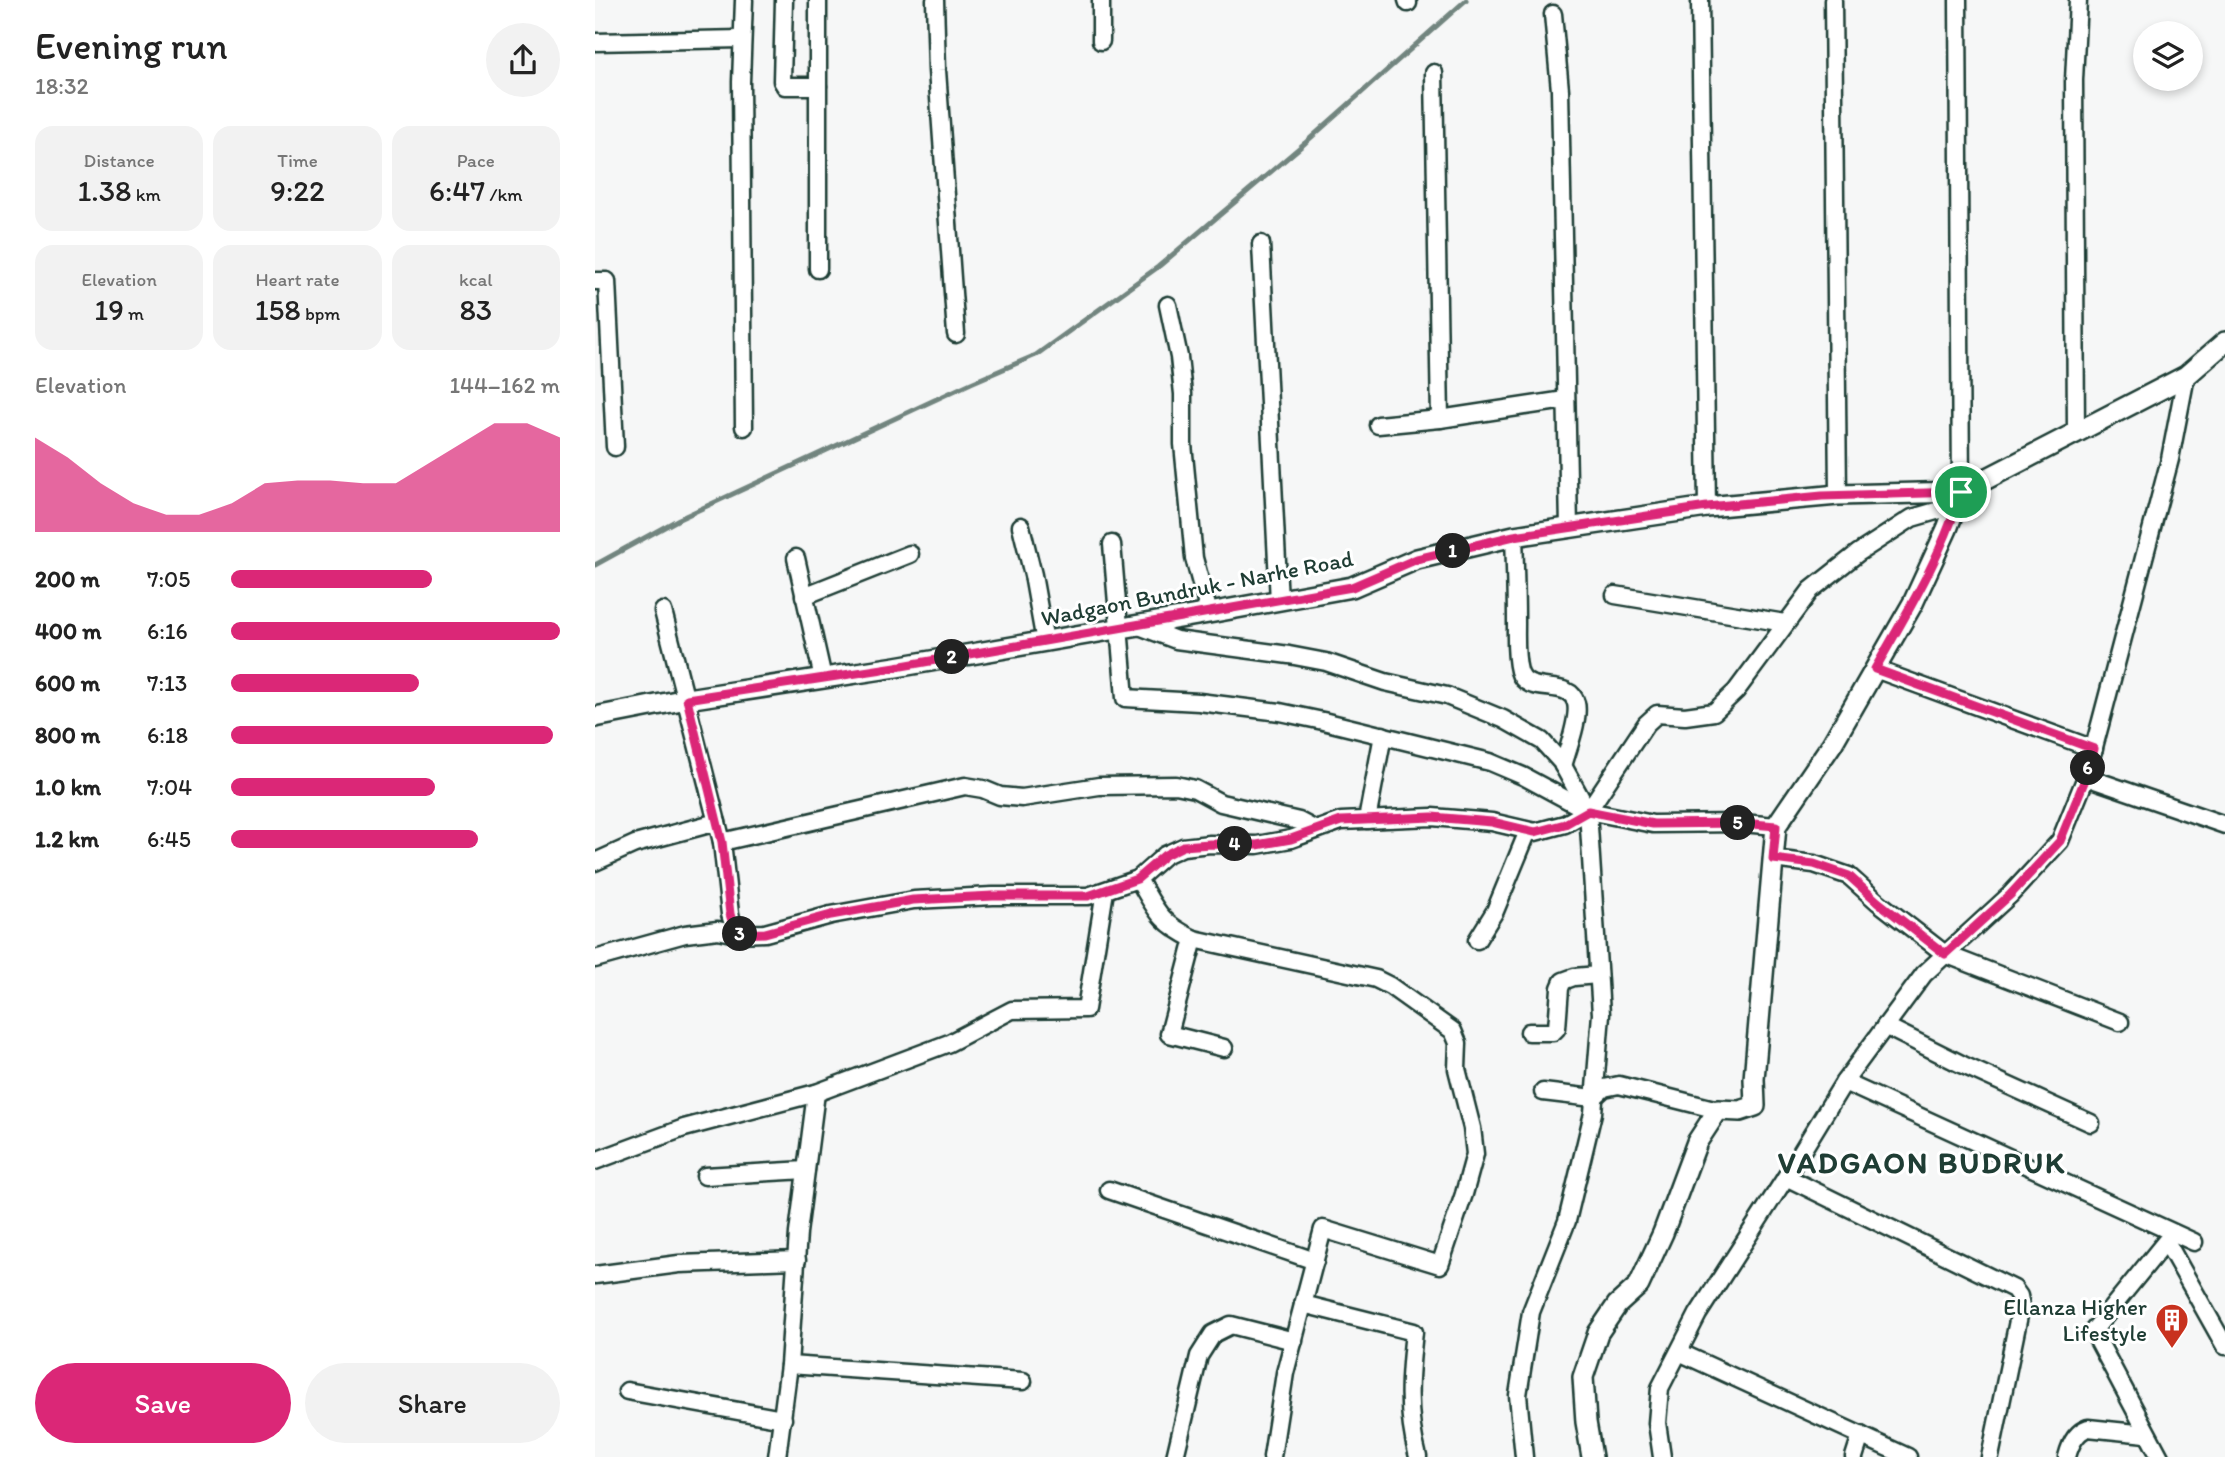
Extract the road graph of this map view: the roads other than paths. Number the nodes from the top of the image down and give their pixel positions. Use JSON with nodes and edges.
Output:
{"nodes":[{"id":1,"x":744,"y":0,"type":"edge"},
{"id":2,"x":784,"y":0,"type":"edge"},
{"id":3,"x":818,"y":0,"type":"edge"},
{"id":4,"x":935,"y":0,"type":"edge"},
{"id":5,"x":1101,"y":0,"type":"edge"},
{"id":6,"x":1700,"y":0,"type":"edge"},
{"id":7,"x":1833,"y":0,"type":"edge"},
{"id":8,"x":1958,"y":0,"type":"edge"},
{"id":9,"x":2078,"y":0,"type":"edge"},
{"id":10,"x":1553,"y":14,"type":"dead end"},
{"id":11,"x":742,"y":39,"type":"junction"},
{"id":12,"x":1101,"y":41,"type":"dead end"},
{"id":13,"x":595,"y":42,"type":"edge"},
{"id":14,"x":1434,"y":73,"type":"dead end"},
{"id":15,"x":818,"y":86,"type":"junction"},
{"id":16,"x":1261,"y":244,"type":"dead end"},
{"id":17,"x":818,"y":269,"type":"dead end"},
{"id":18,"x":595,"y":281,"type":"edge"},
{"id":19,"x":1168,"y":305,"type":"dead end"},
{"id":20,"x":956,"y":334,"type":"dead end"},
{"id":21,"x":2225,"y":342,"type":"edge"},
{"id":22,"x":2186,"y":376,"type":"junction"},
{"id":23,"x":1565,"y":400,"type":"junction"},
{"id":24,"x":1440,"y":419,"type":"junction"},
{"id":25,"x":1378,"y":425,"type":"dead end"},
{"id":26,"x":744,"y":427,"type":"dead end"},
{"id":27,"x":2076,"y":435,"type":"junction"},
{"id":28,"x":615,"y":447,"type":"dead end"},
{"id":29,"x":1838,"y":495,"type":"junction"},
{"id":30,"x":1959,"y":498,"type":"junction"},
{"id":31,"x":1707,"y":507,"type":"junction"},
{"id":32,"x":1021,"y":526,"type":"dead end"},
{"id":33,"x":1569,"y":528,"type":"junction"},
{"id":34,"x":1514,"y":536,"type":"junction"},
{"id":35,"x":1112,"y":544,"type":"dead end"},
{"id":36,"x":911,"y":554,"type":"dead end"},
{"id":37,"x":796,"y":558,"type":"dead end"},
{"id":38,"x":1615,"y":595,"type":"dead end"},
{"id":39,"x":804,"y":596,"type":"junction"},
{"id":40,"x":1279,"y":601,"type":"junction"},
{"id":41,"x":663,"y":611,"type":"dead end"},
{"id":42,"x":1209,"y":613,"type":"junction"},
{"id":43,"x":1785,"y":623,"type":"junction"},
{"id":44,"x":1139,"y":625,"type":"junction"},
{"id":45,"x":1118,"y":629,"type":"junction"},
{"id":46,"x":1045,"y":642,"type":"junction"},
{"id":47,"x":1875,"y":669,"type":"junction"},
{"id":48,"x":823,"y":678,"type":"junction"},
{"id":49,"x":687,"y":699,"type":"junction"},
{"id":50,"x":595,"y":717,"type":"edge"},
{"id":51,"x":1383,"y":736,"type":"junction"},
{"id":52,"x":2094,"y":749,"type":"junction"},
{"id":53,"x":1563,"y":766,"type":"junction"},
{"id":54,"x":2086,"y":777,"type":"junction"},
{"id":55,"x":1588,"y":811,"type":"junction"},
{"id":56,"x":1367,"y":820,"type":"junction"},
{"id":57,"x":717,"y":822,"type":"junction"},
{"id":58,"x":2225,"y":825,"type":"edge"},
{"id":59,"x":1776,"y":826,"type":"junction"},
{"id":60,"x":1316,"y":830,"type":"junction"},
{"id":61,"x":1528,"y":831,"type":"junction"},
{"id":62,"x":722,"y":842,"type":"junction"},
{"id":63,"x":1773,"y":859,"type":"junction"},
{"id":64,"x":595,"y":862,"type":"edge"},
{"id":65,"x":1137,"y":879,"type":"junction"},
{"id":66,"x":1105,"y":891,"type":"junction"},
{"id":67,"x":736,"y":934,"type":"junction"},
{"id":68,"x":1194,"y":939,"type":"junction"},
{"id":69,"x":1477,"y":940,"type":"dead end"},
{"id":70,"x":1945,"y":954,"type":"junction"},
{"id":71,"x":595,"y":959,"type":"edge"},
{"id":72,"x":1598,"y":975,"type":"junction"},
{"id":73,"x":2120,"y":1022,"type":"dead end"},
{"id":74,"x":1885,"y":1026,"type":"junction"},
{"id":75,"x":1528,"y":1032,"type":"dead end"},
{"id":76,"x":1224,"y":1048,"type":"dead end"},
{"id":77,"x":1844,"y":1082,"type":"junction"},
{"id":78,"x":1543,"y":1092,"type":"dead end"},
{"id":79,"x":816,"y":1093,"type":"junction"},
{"id":80,"x":1593,"y":1098,"type":"junction"},
{"id":81,"x":1718,"y":1110,"type":"junction"},
{"id":82,"x":2091,"y":1123,"type":"dead end"},
{"id":83,"x":595,"y":1161,"type":"edge"},
{"id":84,"x":806,"y":1170,"type":"junction"},
{"id":85,"x":705,"y":1176,"type":"dead end"},
{"id":86,"x":1786,"y":1177,"type":"junction"},
{"id":87,"x":1109,"y":1190,"type":"dead end"},
{"id":88,"x":2194,"y":1242,"type":"dead end"},
{"id":89,"x":797,"y":1260,"type":"junction"},
{"id":90,"x":1315,"y":1261,"type":"junction"},
{"id":91,"x":595,"y":1275,"type":"edge"},
{"id":92,"x":1303,"y":1304,"type":"junction"},
{"id":93,"x":1294,"y":1341,"type":"junction"},
{"id":94,"x":2225,"y":1346,"type":"edge"},
{"id":95,"x":1679,"y":1352,"type":"junction"},
{"id":96,"x":789,"y":1365,"type":"junction"},
{"id":97,"x":1023,"y":1381,"type":"dead end"},
{"id":98,"x":627,"y":1391,"type":"dead end"},
{"id":99,"x":783,"y":1419,"type":"junction"},
{"id":100,"x":2146,"y":1434,"type":"junction"},
{"id":101,"x":1861,"y":1435,"type":"junction"},
{"id":102,"x":777,"y":1457,"type":"edge"},
{"id":103,"x":1175,"y":1457,"type":"edge"},
{"id":104,"x":1272,"y":1457,"type":"edge"},
{"id":105,"x":1417,"y":1457,"type":"edge"},
{"id":106,"x":1524,"y":1457,"type":"edge"},
{"id":107,"x":1591,"y":1457,"type":"edge"},
{"id":108,"x":1662,"y":1457,"type":"edge"},
{"id":109,"x":1854,"y":1457,"type":"edge"},
{"id":110,"x":1908,"y":1457,"type":"edge"},
{"id":111,"x":1990,"y":1457,"type":"edge"},
{"id":112,"x":2067,"y":1457,"type":"edge"},
{"id":113,"x":2159,"y":1457,"type":"edge"}],
"edges":[{"from":1,"to":11,"type":"street"},
{"from":2,"to":15,"type":"street"},
{"from":3,"to":15,"type":"street"},
{"from":4,"to":20,"type":"street"},
{"from":5,"to":12,"type":"street"},
{"from":6,"to":31,"type":"street"},
{"from":7,"to":29,"type":"street"},
{"from":8,"to":30,"type":"street"},
{"from":9,"to":27,"type":"street"},
{"from":10,"to":23,"type":"street"},
{"from":11,"to":13,"type":"street"},
{"from":11,"to":26,"type":"street"},
{"from":14,"to":24,"type":"street"},
{"from":15,"to":17,"type":"street"},
{"from":16,"to":40,"type":"street"},
{"from":18,"to":28,"type":"street"},
{"from":19,"to":42,"type":"street"},
{"from":21,"to":22,"type":"street","name":"Wadgaon Bundruk - Narhe Road"},
{"from":22,"to":27,"type":"street","name":"Wadgaon Bundruk - Narhe Road"},
{"from":22,"to":52,"type":"street"},
{"from":23,"to":24,"type":"street"},
{"from":23,"to":33,"type":"street"},
{"from":24,"to":25,"type":"street"},
{"from":27,"to":30,"type":"street","name":"Wadgaon Bundruk - Narhe Road"},
{"from":29,"to":30,"type":"street","name":"Wadgaon Bundruk - Narhe Road"},
{"from":29,"to":31,"type":"street","name":"Wadgaon Bundruk - Narhe Road"},
{"from":30,"to":43,"type":"street"},
{"from":30,"to":47,"type":"street"},
{"from":31,"to":33,"type":"street","name":"Wadgaon Bundruk - Narhe Road"},
{"from":32,"to":46,"type":"street"},
{"from":33,"to":34,"type":"street","name":"Wadgaon Bundruk - Narhe Road"},
{"from":34,"to":40,"type":"street","name":"Wadgaon Bundruk - Narhe Road"},
{"from":34,"to":53,"type":"street"},
{"from":35,"to":45,"type":"street"},
{"from":36,"to":39,"type":"street"},
{"from":37,"to":39,"type":"street"},
{"from":38,"to":43,"type":"street"},
{"from":39,"to":48,"type":"street"},
{"from":40,"to":42,"type":"street","name":"Wadgaon Bundruk - Narhe Road"},
{"from":41,"to":49,"type":"street"},
{"from":42,"to":44,"type":"street","name":"Wadgaon Bundruk - Narhe Road"},
{"from":43,"to":55,"type":"street"},
{"from":44,"to":45,"type":"street","name":"Wadgaon Bundruk - Narhe Road"},
{"from":44,"to":53,"type":"street"},
{"from":45,"to":46,"type":"street","name":"Wadgaon Bundruk - Narhe Road"},
{"from":45,"to":51,"type":"street"},
{"from":46,"to":48,"type":"street","name":"Wadgaon Bundruk - Narhe Road"},
{"from":47,"to":52,"type":"street"},
{"from":47,"to":59,"type":"street"},
{"from":48,"to":49,"type":"street","name":"Wadgaon Bundruk - Narhe Road"},
{"from":49,"to":50,"type":"street","name":"Wadgaon Bundruk - Narhe Road"},
{"from":49,"to":57,"type":"street"},
{"from":51,"to":55,"type":"street"},
{"from":51,"to":56,"type":"street"},
{"from":52,"to":54,"type":"street"},
{"from":53,"to":55,"type":"street"},
{"from":54,"to":58,"type":"street"},
{"from":54,"to":70,"type":"street"},
{"from":55,"to":59,"type":"street"},
{"from":55,"to":61,"type":"street"},
{"from":55,"to":72,"type":"street"},
{"from":56,"to":60,"type":"street"},
{"from":56,"to":61,"type":"street"},
{"from":57,"to":62,"type":"street"},
{"from":57,"to":64,"type":"street"},
{"from":59,"to":63,"type":"street"},
{"from":60,"to":62,"type":"street"},
{"from":60,"to":65,"type":"street"},
{"from":61,"to":69,"type":"street"},
{"from":62,"to":67,"type":"street"},
{"from":63,"to":70,"type":"street"},
{"from":63,"to":81,"type":"street"},
{"from":65,"to":66,"type":"street"},
{"from":65,"to":68,"type":"street"},
{"from":66,"to":67,"type":"street"},
{"from":66,"to":79,"type":"street"},
{"from":67,"to":71,"type":"street"},
{"from":68,"to":76,"type":"street"},
{"from":68,"to":90,"type":"street"},
{"from":70,"to":73,"type":"street"},
{"from":70,"to":74,"type":"street"},
{"from":72,"to":75,"type":"street"},
{"from":72,"to":80,"type":"street"},
{"from":74,"to":77,"type":"street"},
{"from":74,"to":82,"type":"street"},
{"from":77,"to":86,"type":"street"},
{"from":77,"to":88,"type":"street"},
{"from":78,"to":80,"type":"street"},
{"from":79,"to":83,"type":"street"},
{"from":79,"to":84,"type":"street"},
{"from":80,"to":81,"type":"street"},
{"from":80,"to":106,"type":"street"},
{"from":81,"to":107,"type":"street"},
{"from":84,"to":85,"type":"street"},
{"from":84,"to":89,"type":"street"},
{"from":86,"to":95,"type":"street"},
{"from":86,"to":111,"type":"street"},
{"from":87,"to":90,"type":"street"},
{"from":89,"to":91,"type":"street"},
{"from":89,"to":96,"type":"street"},
{"from":90,"to":92,"type":"street"},
{"from":92,"to":93,"type":"street"},
{"from":92,"to":105,"type":"street"},
{"from":93,"to":103,"type":"street"},
{"from":93,"to":104,"type":"street"},
{"from":94,"to":100,"type":"street"},
{"from":95,"to":101,"type":"street"},
{"from":95,"to":108,"type":"street"},
{"from":96,"to":97,"type":"street"},
{"from":96,"to":99,"type":"street"},
{"from":98,"to":99,"type":"street"},
{"from":99,"to":102,"type":"street"},
{"from":100,"to":112,"type":"street"},
{"from":100,"to":113,"type":"street"},
{"from":101,"to":109,"type":"street"},
{"from":101,"to":110,"type":"street"}]}
